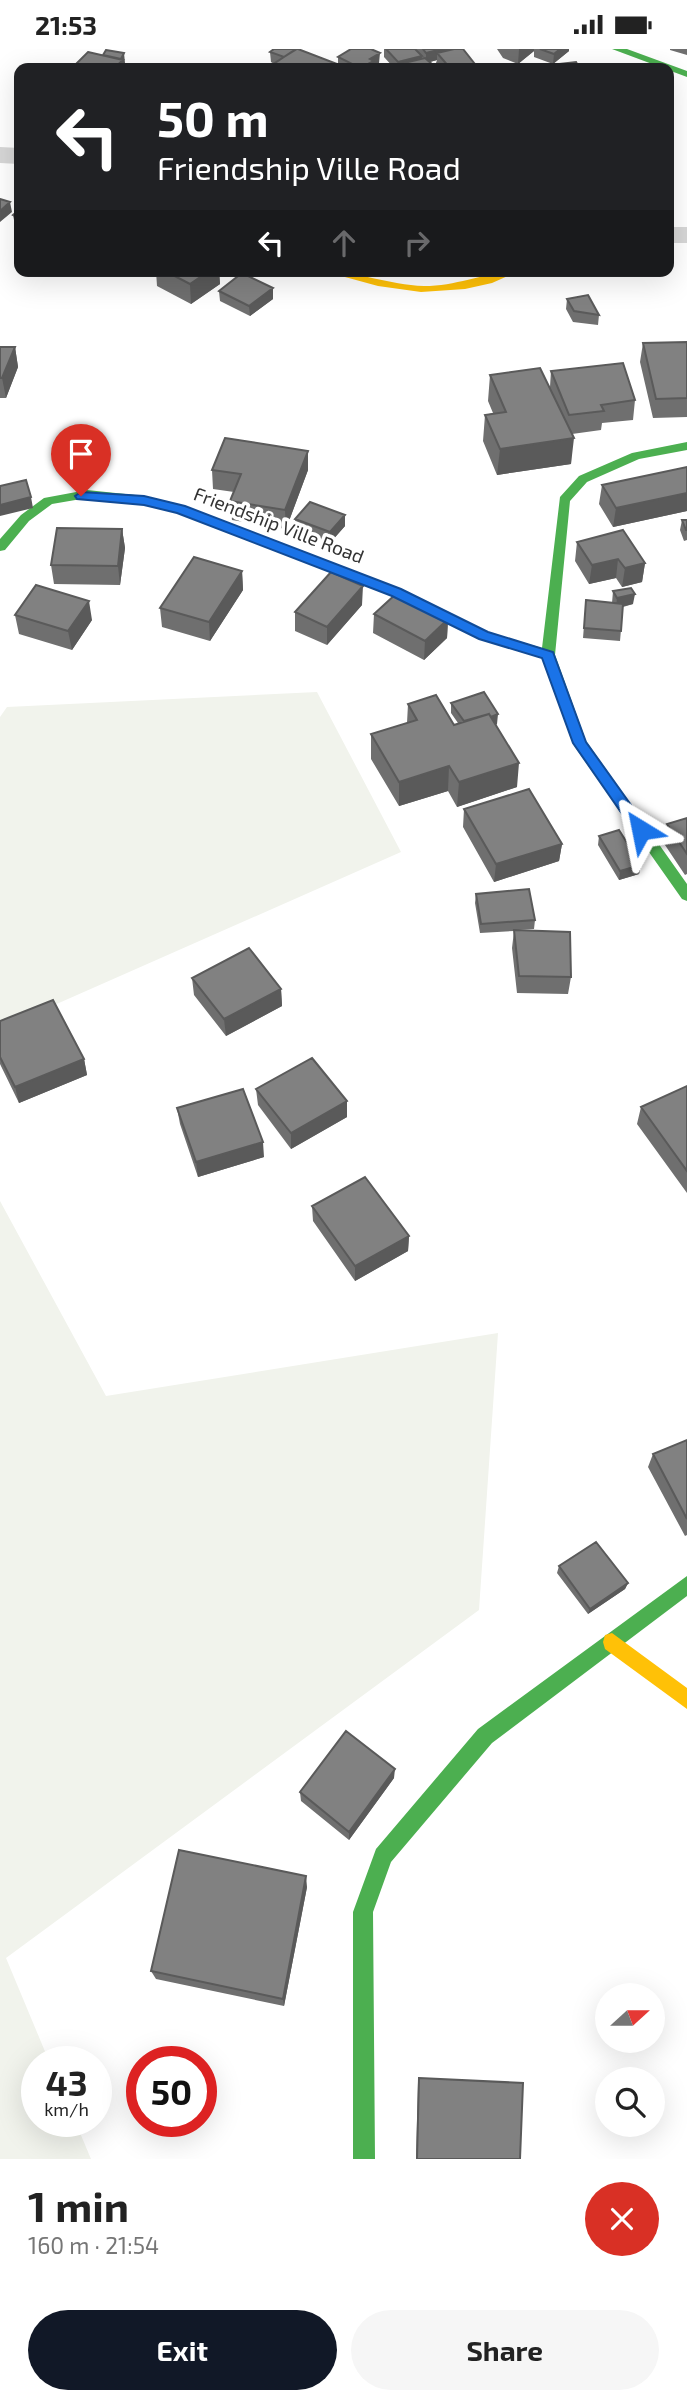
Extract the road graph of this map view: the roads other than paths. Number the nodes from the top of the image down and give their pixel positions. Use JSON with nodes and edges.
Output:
{"nodes":[{"id":1,"x":617,"y":49,"type":"edge"},
{"id":2,"x":655,"y":63,"type":"edge"},
{"id":3,"x":354,"y":277,"type":"edge"},
{"id":4,"x":501,"y":277,"type":"edge"},
{"id":5,"x":687,"y":446,"type":"edge"},
{"id":6,"x":0,"y":547,"type":"edge"},
{"id":7,"x":548,"y":655,"type":"junction"},
{"id":8,"x":687,"y":895,"type":"edge"},
{"id":9,"x":687,"y":1585,"type":"edge"},
{"id":10,"x":612,"y":1642,"type":"junction"},
{"id":11,"x":687,"y":1700,"type":"edge"},
{"id":12,"x":364,"y":2159,"type":"edge"}],
"edges":[{"from":1,"to":2,"type":"main road"},
{"from":3,"to":4,"type":"main road"},
{"from":5,"to":7,"type":"main road"},
{"from":6,"to":7,"type":"main road","name":"Friendship Ville Road"},
{"from":7,"to":8,"type":"main road"},
{"from":9,"to":10,"type":"main road"},
{"from":10,"to":11,"type":"main road"},
{"from":10,"to":12,"type":"main road"}]}
